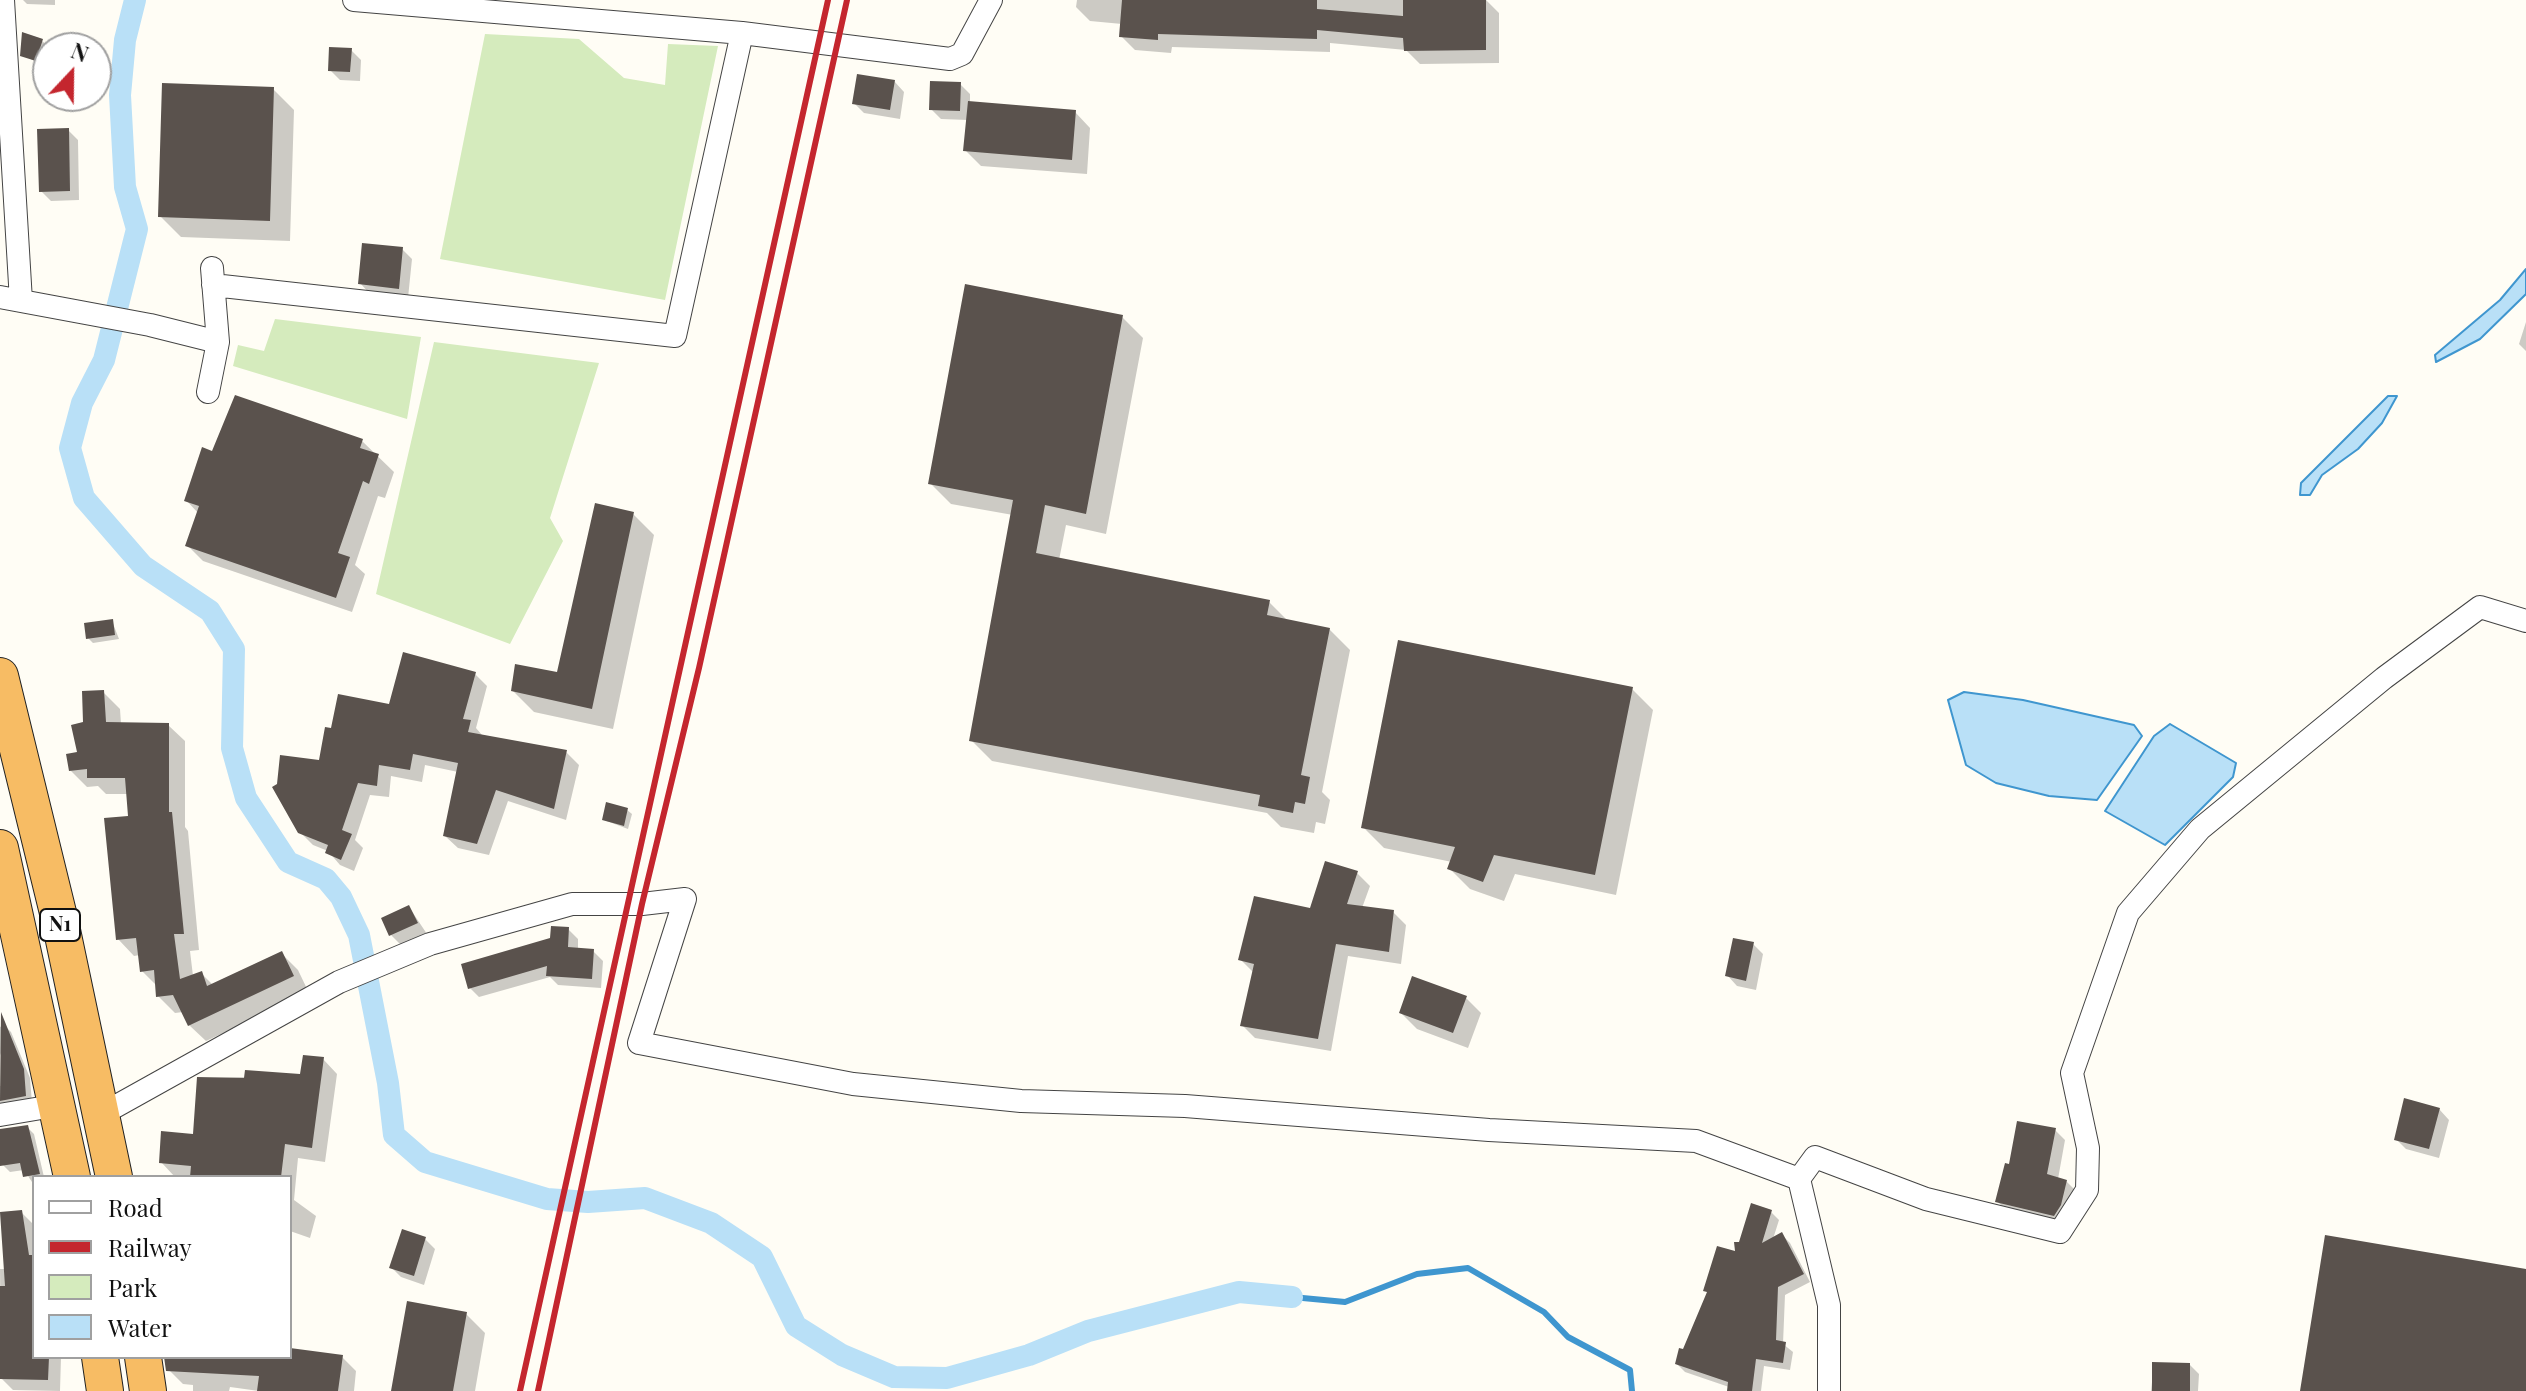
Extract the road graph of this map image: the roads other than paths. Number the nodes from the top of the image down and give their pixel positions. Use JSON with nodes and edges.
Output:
{"nodes":[{"id":1,"x":3,"y":0,"type":"edge"},
{"id":2,"x":354,"y":0,"type":"edge"},
{"id":3,"x":991,"y":0,"type":"edge"},
{"id":4,"x":742,"y":33,"type":"junction"},
{"id":5,"x":10,"y":299,"type":"edge"},
{"id":6,"x":218,"y":342,"type":"junction"},
{"id":7,"x":208,"y":392,"type":"dead end"},
{"id":8,"x":2526,"y":621,"type":"edge"},
{"id":9,"x":0,"y":676,"type":"edge"},
{"id":10,"x":0,"y":848,"type":"edge"},
{"id":11,"x":59,"y":1105,"type":"junction"},
{"id":12,"x":102,"y":1114,"type":"junction"},
{"id":13,"x":0,"y":1115,"type":"edge"},
{"id":14,"x":72,"y":1175,"type":"edge"},
{"id":15,"x":114,"y":1175,"type":"edge"},
{"id":16,"x":1799,"y":1179,"type":"junction"},
{"id":17,"x":100,"y":1359,"type":"edge"},
{"id":18,"x":143,"y":1359,"type":"edge"},
{"id":19,"x":105,"y":1391,"type":"edge"},
{"id":20,"x":148,"y":1391,"type":"edge"},
{"id":21,"x":1829,"y":1391,"type":"edge"}],
"edges":[{"from":1,"to":5,"type":"street"},
{"from":2,"to":4,"type":"street"},
{"from":3,"to":4,"type":"street"},
{"from":4,"to":6,"type":"street"},
{"from":5,"to":6,"type":"street"},
{"from":6,"to":7,"type":"street"},
{"from":8,"to":16,"type":"street"},
{"from":9,"to":12,"type":"highway","number":"N1"},
{"from":10,"to":11,"type":"highway","number":"N1"},
{"from":11,"to":13,"type":"street"},
{"from":11,"to":14,"type":"highway","number":"N1"},
{"from":12,"to":15,"type":"highway","number":"N1"},
{"from":12,"to":16,"type":"street"},
{"from":16,"to":21,"type":"street"},
{"from":17,"to":19,"type":"highway"},
{"from":18,"to":20,"type":"highway"}]}
